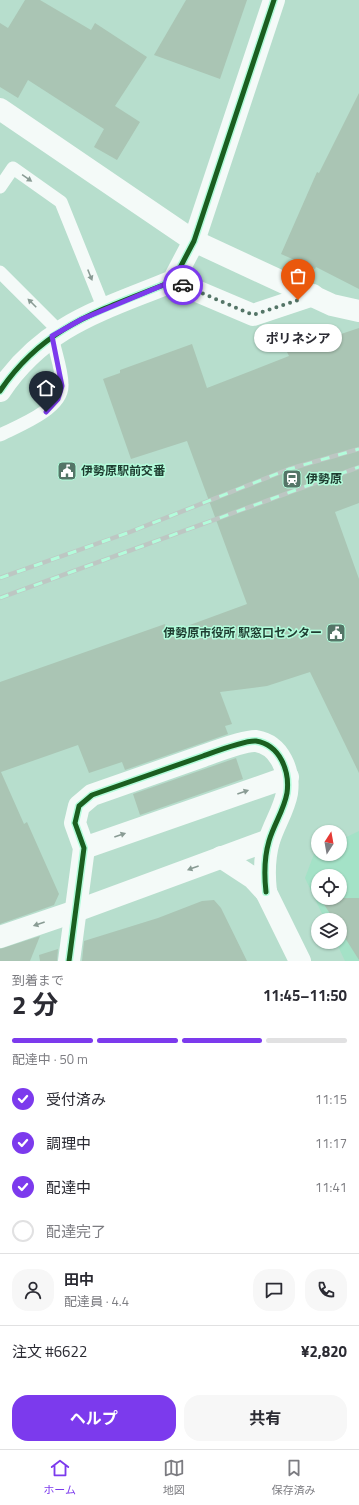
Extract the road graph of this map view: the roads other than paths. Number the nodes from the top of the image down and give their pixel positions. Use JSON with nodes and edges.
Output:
{"nodes":[{"id":1,"x":274,"y":0,"type":"edge"},
{"id":2,"x":0,"y":109,"type":"edge"},
{"id":3,"x":0,"y":187,"type":"edge"},
{"id":4,"x":194,"y":241,"type":"junction"},
{"id":5,"x":0,"y":272,"type":"edge"},
{"id":6,"x":173,"y":281,"type":"junction"},
{"id":7,"x":313,"y":296,"type":"junction"},
{"id":8,"x":104,"y":309,"type":"junction"},
{"id":9,"x":359,"y":311,"type":"edge"},
{"id":10,"x":56,"y":333,"type":"junction"},
{"id":11,"x":0,"y":391,"type":"edge"},
{"id":12,"x":0,"y":435,"type":"edge"},
{"id":13,"x":288,"y":777,"type":"junction"},
{"id":14,"x":269,"y":840,"type":"junction"},
{"id":15,"x":84,"y":848,"type":"junction"},
{"id":16,"x":221,"y":858,"type":"junction"},
{"id":17,"x":266,"y":892,"type":"junction"},
{"id":18,"x":76,"y":911,"type":"junction"},
{"id":19,"x":0,"y":937,"type":"edge"},
{"id":20,"x":69,"y":961,"type":"edge"},
{"id":21,"x":300,"y":961,"type":"edge"}],
"edges":[{"from":1,"to":4,"type":"street"},
{"from":2,"to":4,"type":"street"},
{"from":3,"to":8,"type":"lane","one_way":true},
{"from":4,"to":6,"type":"street"},
{"from":4,"to":7,"type":"street"},
{"from":10,"to":5,"type":"lane","one_way":true},
{"from":6,"to":7,"type":"street"},
{"from":6,"to":8,"type":"street"},
{"from":7,"to":9,"type":"street"},
{"from":8,"to":10,"type":"street"},
{"from":10,"to":11,"type":"street"},
{"from":10,"to":12,"type":"lane"},
{"from":13,"to":14,"type":"street"},
{"from":15,"to":13,"type":"street","one_way":true},
{"from":13,"to":15,"type":"street"},
{"from":14,"to":16,"type":"street"},
{"from":14,"to":17,"type":"street"},
{"from":15,"to":18,"type":"street"},
{"from":16,"to":17,"type":"street"},
{"from":16,"to":18,"type":"street","one_way":true},
{"from":17,"to":21,"type":"street"},
{"from":18,"to":19,"type":"street","one_way":true},
{"from":18,"to":20,"type":"street"}]}
